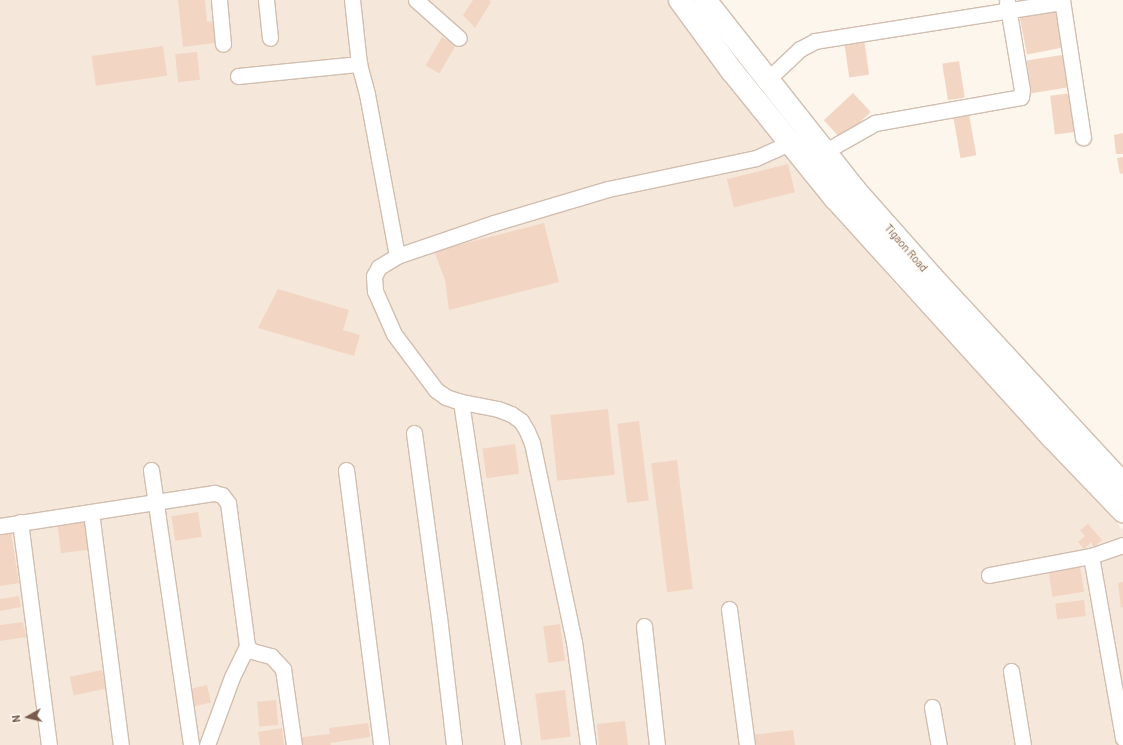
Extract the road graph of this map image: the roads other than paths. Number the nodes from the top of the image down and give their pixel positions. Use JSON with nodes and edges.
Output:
{"nodes":[{"id":1,"x":219,"y":0,"type":"edge"},
{"id":2,"x":266,"y":0,"type":"edge"},
{"id":3,"x":352,"y":0,"type":"edge"},
{"id":4,"x":416,"y":0,"type":"edge"},
{"id":5,"x":680,"y":0,"type":"edge"},
{"id":6,"x":705,"y":0,"type":"edge"},
{"id":7,"x":1062,"y":1,"type":"edge"},
{"id":8,"x":1007,"y":5,"type":"edge"},
{"id":9,"x":270,"y":38,"type":"dead end"},
{"id":10,"x":459,"y":38,"type":"dead end"},
{"id":11,"x":223,"y":44,"type":"dead end"},
{"id":12,"x":359,"y":64,"type":"junction"},
{"id":13,"x":238,"y":76,"type":"dead end"},
{"id":14,"x":766,"y":81,"type":"junction"},
{"id":15,"x":1083,"y":137,"type":"dead end"},
{"id":16,"x":801,"y":138,"type":"junction"},
{"id":17,"x":824,"y":152,"type":"junction"},
{"id":18,"x":397,"y":256,"type":"junction"},
{"id":19,"x":461,"y":402,"type":"junction"},
{"id":20,"x":414,"y":433,"type":"dead end"},
{"id":21,"x":151,"y":470,"type":"dead end"},
{"id":22,"x":346,"y":470,"type":"dead end"},
{"id":23,"x":1123,"y":484,"type":"edge"},
{"id":24,"x":156,"y":502,"type":"junction"},
{"id":25,"x":1123,"y":511,"type":"edge"},
{"id":26,"x":91,"y":512,"type":"junction"},
{"id":27,"x":20,"y":522,"type":"junction"},
{"id":28,"x":0,"y":526,"type":"edge"},
{"id":29,"x":1123,"y":545,"type":"edge"},
{"id":30,"x":1091,"y":556,"type":"junction"},
{"id":31,"x":989,"y":575,"type":"dead end"},
{"id":32,"x":729,"y":609,"type":"dead end"},
{"id":33,"x":644,"y":626,"type":"dead end"},
{"id":34,"x":247,"y":646,"type":"junction"},
{"id":35,"x":1011,"y":671,"type":"dead end"},
{"id":36,"x":932,"y":707,"type":"dead end"},
{"id":37,"x":1123,"y":738,"type":"edge"},
{"id":38,"x":49,"y":745,"type":"edge"},
{"id":39,"x":121,"y":745,"type":"edge"},
{"id":40,"x":191,"y":745,"type":"edge"},
{"id":41,"x":207,"y":745,"type":"edge"},
{"id":42,"x":294,"y":745,"type":"edge"},
{"id":43,"x":382,"y":745,"type":"edge"},
{"id":44,"x":454,"y":745,"type":"edge"},
{"id":45,"x":513,"y":745,"type":"edge"},
{"id":46,"x":588,"y":745,"type":"edge"},
{"id":47,"x":657,"y":745,"type":"edge"},
{"id":48,"x":747,"y":745,"type":"edge"},
{"id":49,"x":938,"y":745,"type":"edge"},
{"id":50,"x":1023,"y":745,"type":"edge"}],
"edges":[{"from":1,"to":11,"type":"street"},
{"from":2,"to":9,"type":"street"},
{"from":3,"to":12,"type":"street"},
{"from":4,"to":10,"type":"street"},
{"from":5,"to":16,"type":"street"},
{"from":6,"to":14,"type":"street","name":"Tigaon Road"},
{"from":7,"to":8,"type":"street"},
{"from":7,"to":15,"type":"street"},
{"from":8,"to":14,"type":"street"},
{"from":8,"to":17,"type":"street"},
{"from":12,"to":13,"type":"street"},
{"from":12,"to":18,"type":"street"},
{"from":14,"to":16,"type":"street","name":"Tigaon Road"},
{"from":16,"to":17,"type":"street","name":"Tigaon Road"},
{"from":16,"to":18,"type":"street"},
{"from":16,"to":25,"type":"street","name":"Tigaon Road"},
{"from":17,"to":23,"type":"street","name":"Tigaon Road"},
{"from":18,"to":19,"type":"street"},
{"from":19,"to":45,"type":"street"},
{"from":19,"to":46,"type":"street"},
{"from":20,"to":44,"type":"street"},
{"from":21,"to":24,"type":"street"},
{"from":22,"to":43,"type":"street"},
{"from":24,"to":26,"type":"street"},
{"from":24,"to":34,"type":"street"},
{"from":24,"to":40,"type":"street"},
{"from":26,"to":27,"type":"street"},
{"from":26,"to":39,"type":"street"},
{"from":27,"to":28,"type":"street"},
{"from":27,"to":38,"type":"street"},
{"from":29,"to":30,"type":"street"},
{"from":30,"to":31,"type":"street"},
{"from":30,"to":37,"type":"street"},
{"from":32,"to":48,"type":"street"},
{"from":33,"to":47,"type":"street"},
{"from":34,"to":41,"type":"street"},
{"from":34,"to":42,"type":"street"},
{"from":35,"to":50,"type":"street"},
{"from":36,"to":49,"type":"street"}]}
